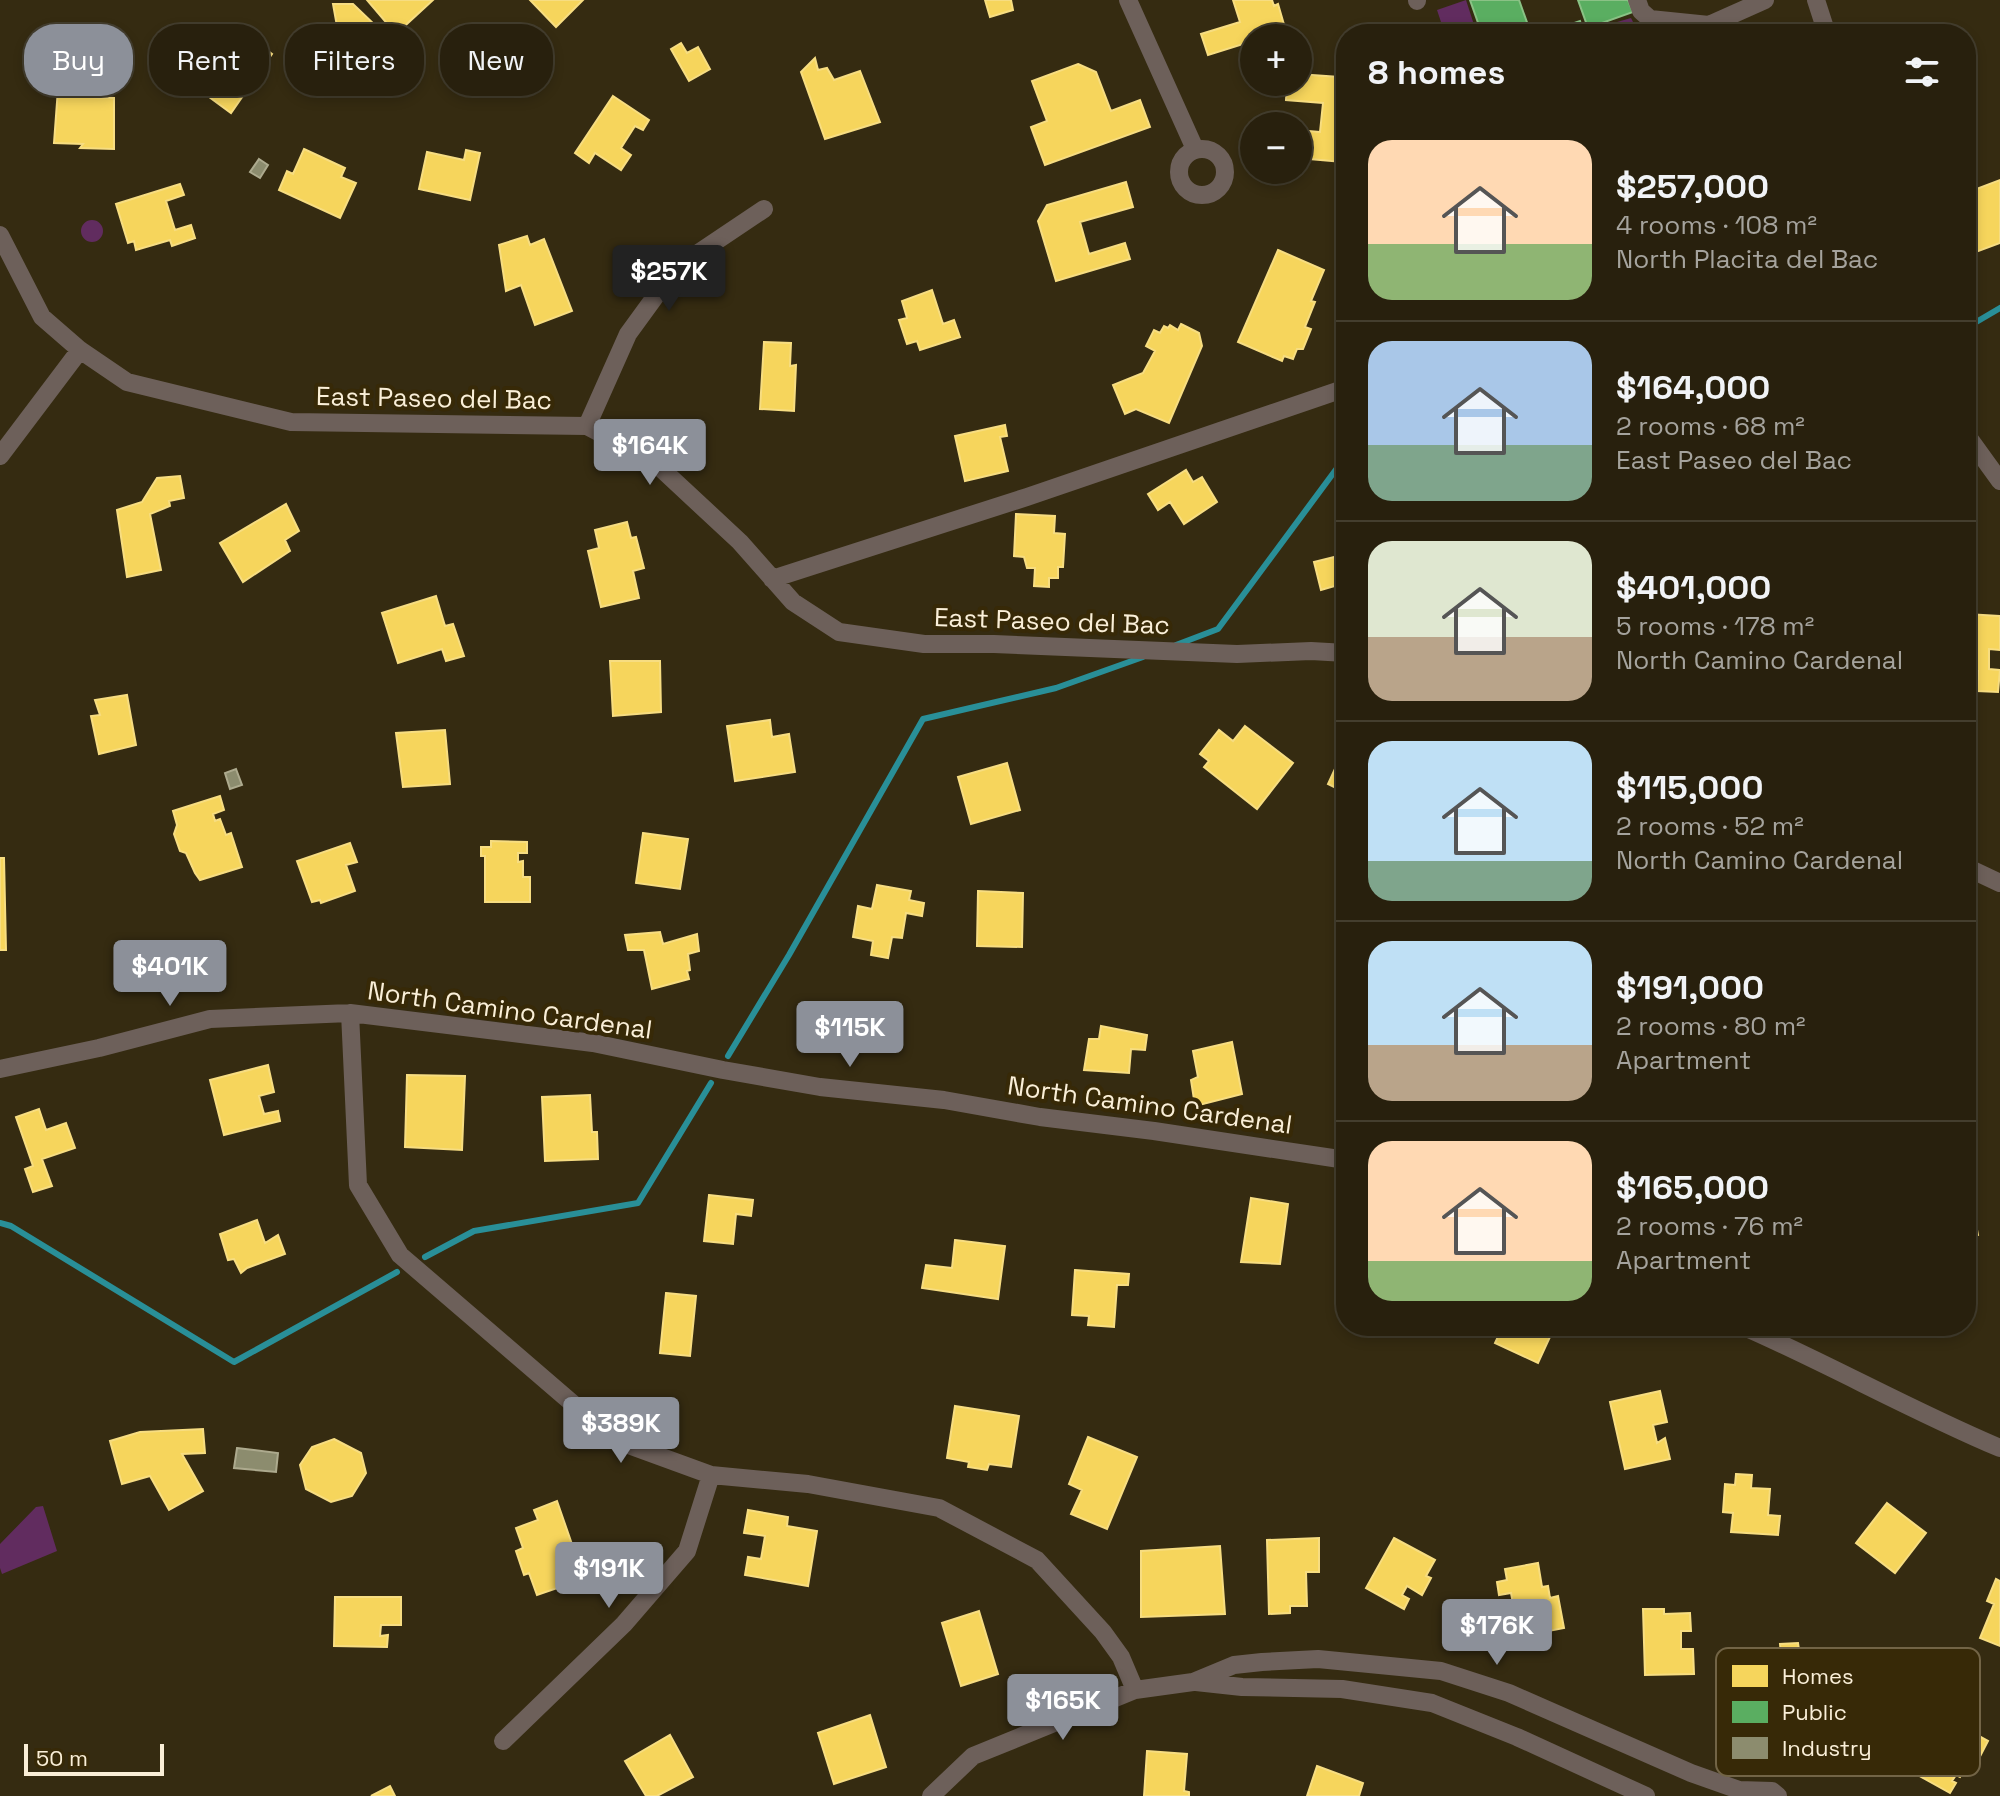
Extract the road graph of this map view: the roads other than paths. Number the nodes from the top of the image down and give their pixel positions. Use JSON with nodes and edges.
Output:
{"nodes":[{"id":1,"x":1128,"y":0,"type":"edge"},
{"id":2,"x":1637,"y":0,"type":"edge"},
{"id":3,"x":1765,"y":0,"type":"edge"},
{"id":4,"x":1816,"y":0,"type":"edge"},
{"id":5,"x":1699,"y":24,"type":"edge"},
{"id":6,"x":1711,"y":24,"type":"edge"},
{"id":7,"x":1824,"y":24,"type":"edge"},
{"id":8,"x":1195,"y":149,"type":"dead end"},
{"id":9,"x":764,"y":209,"type":"dead end"},
{"id":10,"x":0,"y":235,"type":"edge"},
{"id":11,"x":80,"y":350,"type":"junction"},
{"id":12,"x":1336,"y":391,"type":"edge"},
{"id":13,"x":587,"y":426,"type":"junction"},
{"id":14,"x":1976,"y":448,"type":"edge"},
{"id":15,"x":0,"y":456,"type":"edge"},
{"id":16,"x":2000,"y":481,"type":"edge"},
{"id":17,"x":772,"y":579,"type":"junction"},
{"id":18,"x":1336,"y":652,"type":"edge"},
{"id":19,"x":1976,"y":872,"type":"edge"},
{"id":20,"x":2000,"y":883,"type":"edge"},
{"id":21,"x":350,"y":1013,"type":"junction"},
{"id":22,"x":0,"y":1069,"type":"edge"},
{"id":23,"x":1336,"y":1158,"type":"edge"},
{"id":24,"x":1765,"y":1336,"type":"edge"},
{"id":25,"x":2000,"y":1448,"type":"edge"},
{"id":26,"x":711,"y":1475,"type":"junction"},
{"id":27,"x":1193,"y":1682,"type":"junction"},
{"id":28,"x":1135,"y":1690,"type":"junction"},
{"id":29,"x":503,"y":1741,"type":"dead end"},
{"id":30,"x":931,"y":1796,"type":"edge"},
{"id":31,"x":1646,"y":1796,"type":"edge"},
{"id":32,"x":1778,"y":1796,"type":"edge"}],
"edges":[{"from":1,"to":8,"type":"street"},
{"from":2,"to":5,"type":"street"},
{"from":3,"to":6,"type":"street"},
{"from":4,"to":7,"type":"street"},
{"from":9,"to":13,"type":"street"},
{"from":10,"to":11,"type":"street","name":"East Paseo del Bac"},
{"from":11,"to":13,"type":"street","name":"East Paseo del Bac"},
{"from":11,"to":15,"type":"street"},
{"from":12,"to":17,"type":"street"},
{"from":13,"to":17,"type":"street","name":"East Paseo del Bac"},
{"from":14,"to":16,"type":"street"},
{"from":17,"to":18,"type":"street","name":"East Paseo del Bac"},
{"from":19,"to":20,"type":"street"},
{"from":21,"to":22,"type":"street","name":"North Camino Cardenal"},
{"from":21,"to":23,"type":"street","name":"North Camino Cardenal"},
{"from":21,"to":26,"type":"street"},
{"from":24,"to":25,"type":"street"},
{"from":26,"to":28,"type":"street"},
{"from":26,"to":29,"type":"street"},
{"from":27,"to":28,"type":"street"},
{"from":27,"to":31,"type":"street"},
{"from":27,"to":32,"type":"street"},
{"from":28,"to":30,"type":"street"}]}
